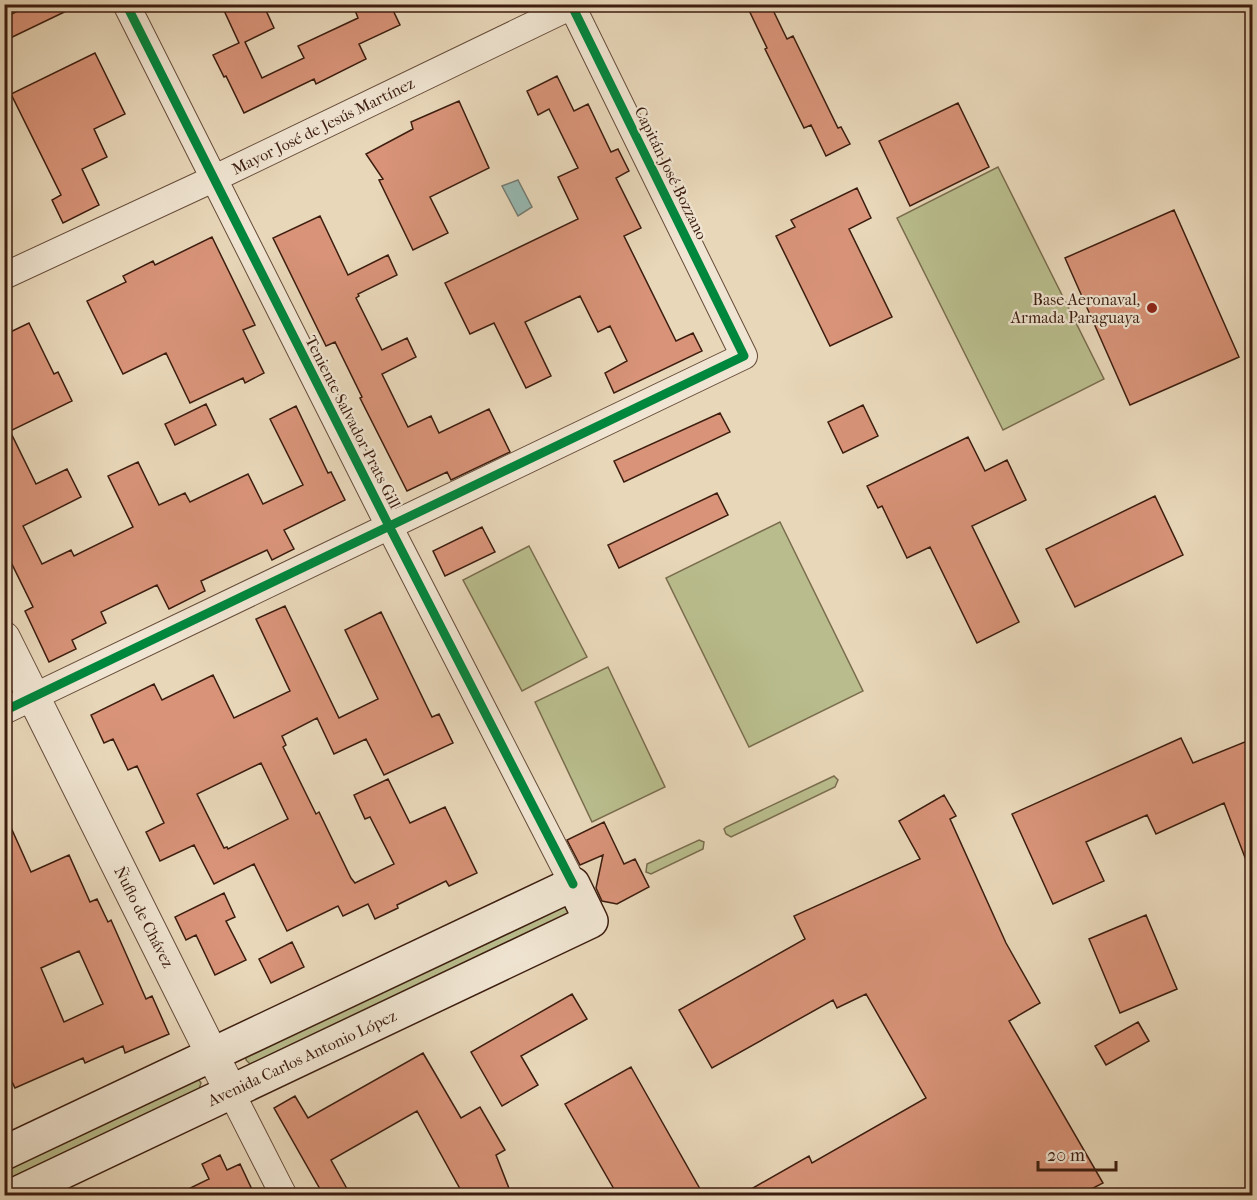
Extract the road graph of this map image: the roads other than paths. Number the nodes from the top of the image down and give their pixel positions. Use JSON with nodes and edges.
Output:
{"nodes":[{"id":1,"x":126,"y":4,"type":"edge"},
{"id":2,"x":573,"y":5,"type":"edge"},
{"id":3,"x":213,"y":179,"type":"junction"},
{"id":4,"x":4,"y":276,"type":"edge"},
{"id":5,"x":389,"y":526,"type":"junction"},
{"id":6,"x":4,"y":638,"type":"edge"},
{"id":7,"x":34,"y":697,"type":"junction"},
{"id":8,"x":4,"y":711,"type":"edge"},
{"id":9,"x":573,"y":884,"type":"junction"},
{"id":10,"x":591,"y":921,"type":"joint"},
{"id":11,"x":212,"y":1055,"type":"junction"},
{"id":12,"x":231,"y":1092,"type":"junction"},
{"id":13,"x":4,"y":1153,"type":"edge"},
{"id":14,"x":12,"y":1196,"type":"edge"},
{"id":15,"x":284,"y":1196,"type":"edge"}],
"edges":[{"from":1,"to":3,"type":"street","name":"Teniente Salvador Prats Gill"},
{"from":2,"to":3,"type":"street","name":"Mayor José de Jesús Martínez"},
{"from":2,"to":5,"type":"street","name":"Capitán José Bozzano"},
{"from":3,"to":4,"type":"street","name":"Mayor José de Jesús Martínez"},
{"from":3,"to":5,"type":"street","name":"Teniente Salvador Prats Gill"},
{"from":5,"to":7,"type":"street"},
{"from":5,"to":9,"type":"street","name":"Teniente Salvador Prats Gill"},
{"from":6,"to":7,"type":"street","name":"Ñuflo de Chávez"},
{"from":7,"to":8,"type":"street"},
{"from":7,"to":11,"type":"street","name":"Ñuflo de Chávez"},
{"from":9,"to":10,"type":"main road","name":"Teniente Salvador Prats Gill"},
{"from":9,"to":11,"type":"main road"},
{"from":10,"to":12,"type":"main road","name":"Avenida Carlos Antonio López"},
{"from":11,"to":12,"type":"street","name":"Ñuflo de Chávez"},
{"from":11,"to":13,"type":"main road"},
{"from":12,"to":14,"type":"main road","name":"Avenida Carlos Antonio López"},
{"from":12,"to":15,"type":"street","name":"Ñuflo de Chávez"}]}
